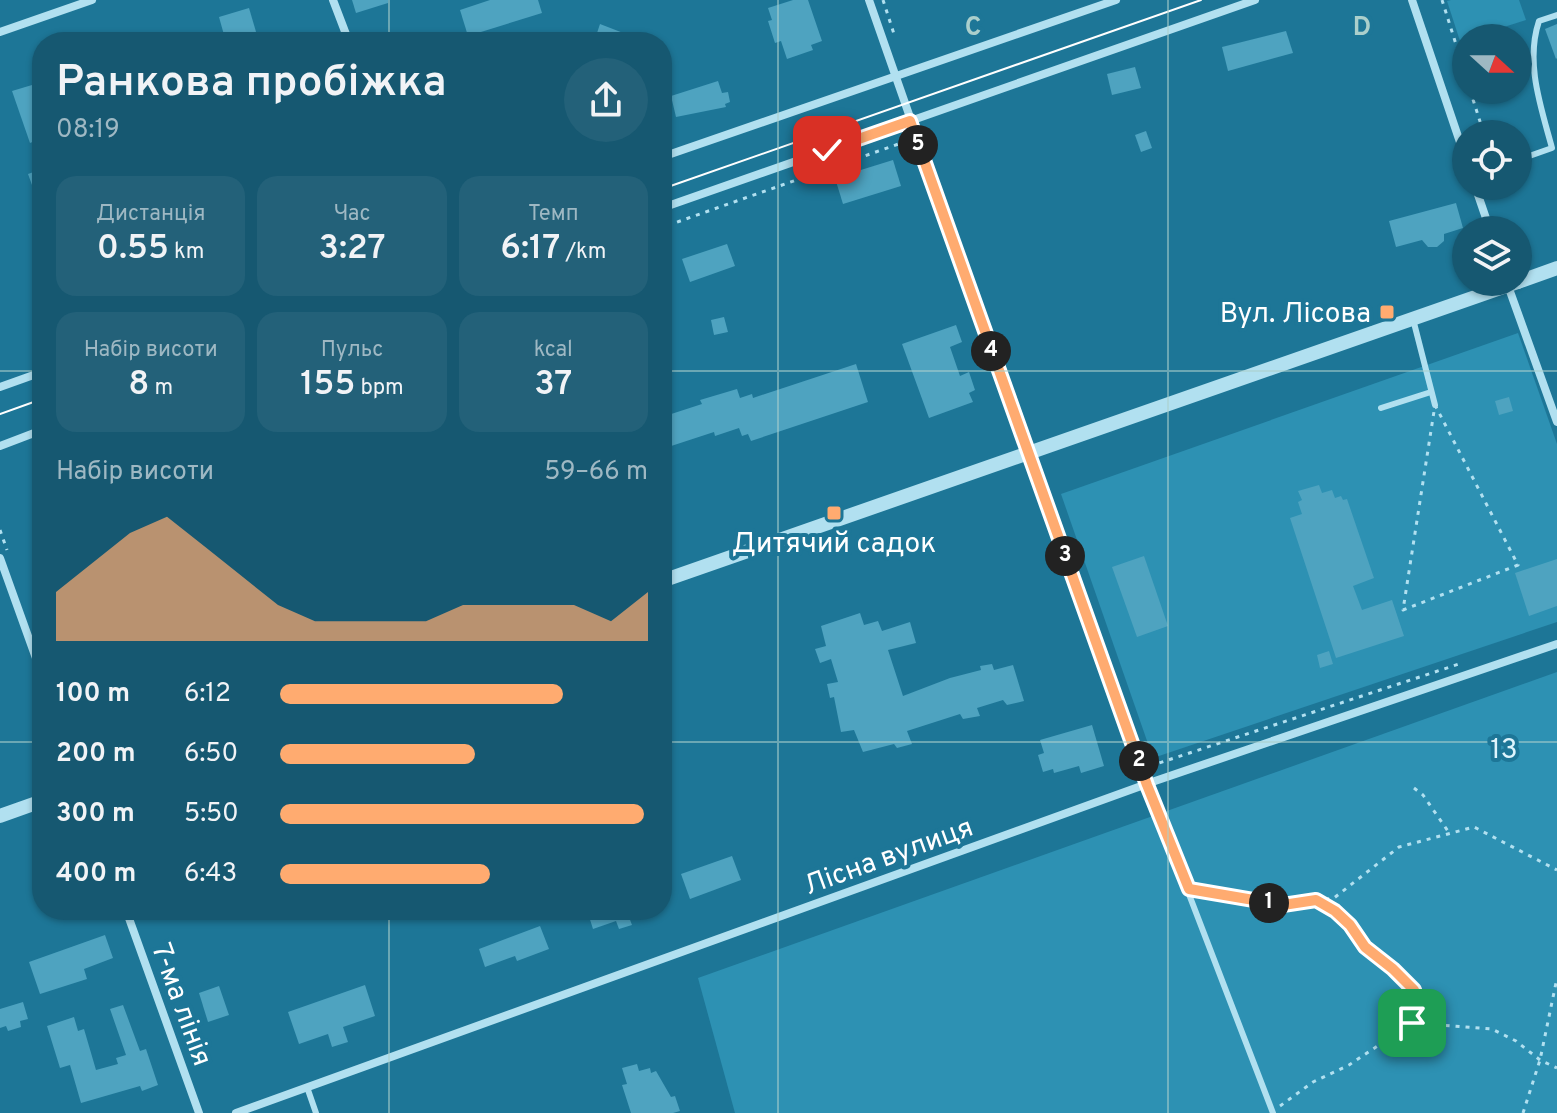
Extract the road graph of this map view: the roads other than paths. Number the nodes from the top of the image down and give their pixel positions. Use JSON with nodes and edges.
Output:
{"nodes":[{"id":1,"x":92,"y":0,"type":"edge"},
{"id":2,"x":333,"y":0,"type":"edge"},
{"id":3,"x":869,"y":0,"type":"edge"},
{"id":4,"x":1116,"y":0,"type":"edge"},
{"id":5,"x":1255,"y":0,"type":"edge"},
{"id":6,"x":1412,"y":0,"type":"edge"},
{"id":7,"x":1557,"y":15,"type":"edge"},
{"id":8,"x":0,"y":32,"type":"edge"},
{"id":9,"x":345,"y":32,"type":"edge"},
{"id":10,"x":895,"y":76,"type":"junction"},
{"id":11,"x":1452,"y":120,"type":"edge"},
{"id":12,"x":910,"y":121,"type":"junction"},
{"id":13,"x":672,"y":154,"type":"edge"},
{"id":14,"x":1532,"y":155,"type":"edge"},
{"id":15,"x":672,"y":204,"type":"edge"},
{"id":16,"x":1557,"y":268,"type":"edge"},
{"id":17,"x":1532,"y":277,"type":"edge"},
{"id":18,"x":1477,"y":296,"type":"edge"},
{"id":19,"x":1517,"y":296,"type":"edge"},
{"id":20,"x":1413,"y":319,"type":"junction"},
{"id":21,"x":32,"y":376,"type":"edge"},
{"id":22,"x":0,"y":387,"type":"edge"},
{"id":23,"x":1431,"y":392,"type":"junction"},
{"id":24,"x":1435,"y":405,"type":"road end"},
{"id":25,"x":1381,"y":408,"type":"dead end"},
{"id":26,"x":1557,"y":422,"type":"edge"},
{"id":27,"x":32,"y":434,"type":"edge"},
{"id":28,"x":0,"y":446,"type":"edge"},
{"id":29,"x":1027,"y":452,"type":"junction"},
{"id":30,"x":0,"y":558,"type":"edge"},
{"id":31,"x":672,"y":577,"type":"edge"},
{"id":32,"x":1557,"y":644,"type":"edge"},
{"id":33,"x":32,"y":647,"type":"edge"},
{"id":34,"x":1147,"y":785,"type":"junction"},
{"id":35,"x":32,"y":805,"type":"edge"},
{"id":36,"x":0,"y":816,"type":"edge"},
{"id":37,"x":130,"y":920,"type":"edge"},
{"id":38,"x":307,"y":1087,"type":"junction"},
{"id":39,"x":1272,"y":1112,"type":"edge"},
{"id":40,"x":199,"y":1113,"type":"edge"},
{"id":41,"x":236,"y":1113,"type":"edge"},
{"id":42,"x":316,"y":1113,"type":"edge"}],
"edges":[{"from":1,"to":8,"type":"street"},
{"from":2,"to":9,"type":"street"},
{"from":3,"to":10,"type":"street"},
{"from":4,"to":10,"type":"street"},
{"from":5,"to":12,"type":"street"},
{"from":6,"to":11,"type":"street"},
{"from":7,"to":14,"type":"lane"},
{"from":10,"to":12,"type":"street"},
{"from":10,"to":13,"type":"street"},
{"from":12,"to":15,"type":"street"},
{"from":12,"to":29,"type":"street"},
{"from":16,"to":17,"type":"street"},
{"from":18,"to":20,"type":"street"},
{"from":19,"to":26,"type":"street"},
{"from":20,"to":23,"type":"lane"},
{"from":20,"to":29,"type":"street"},
{"from":21,"to":22,"type":"street"},
{"from":23,"to":24,"type":"lane"},
{"from":23,"to":25,"type":"lane"},
{"from":27,"to":28,"type":"street"},
{"from":29,"to":31,"type":"street"},
{"from":29,"to":34,"type":"street"},
{"from":30,"to":33,"type":"street"},
{"from":32,"to":34,"type":"street","name":"Лісна вулиця"},
{"from":34,"to":38,"type":"street","name":"Лісна вулиця"},
{"from":34,"to":39,"type":"lane"},
{"from":35,"to":36,"type":"street"},
{"from":37,"to":40,"type":"street","name":"7-ма лінія"},
{"from":38,"to":41,"type":"street","name":"Лісна вулиця"},
{"from":38,"to":42,"type":"lane"}]}
